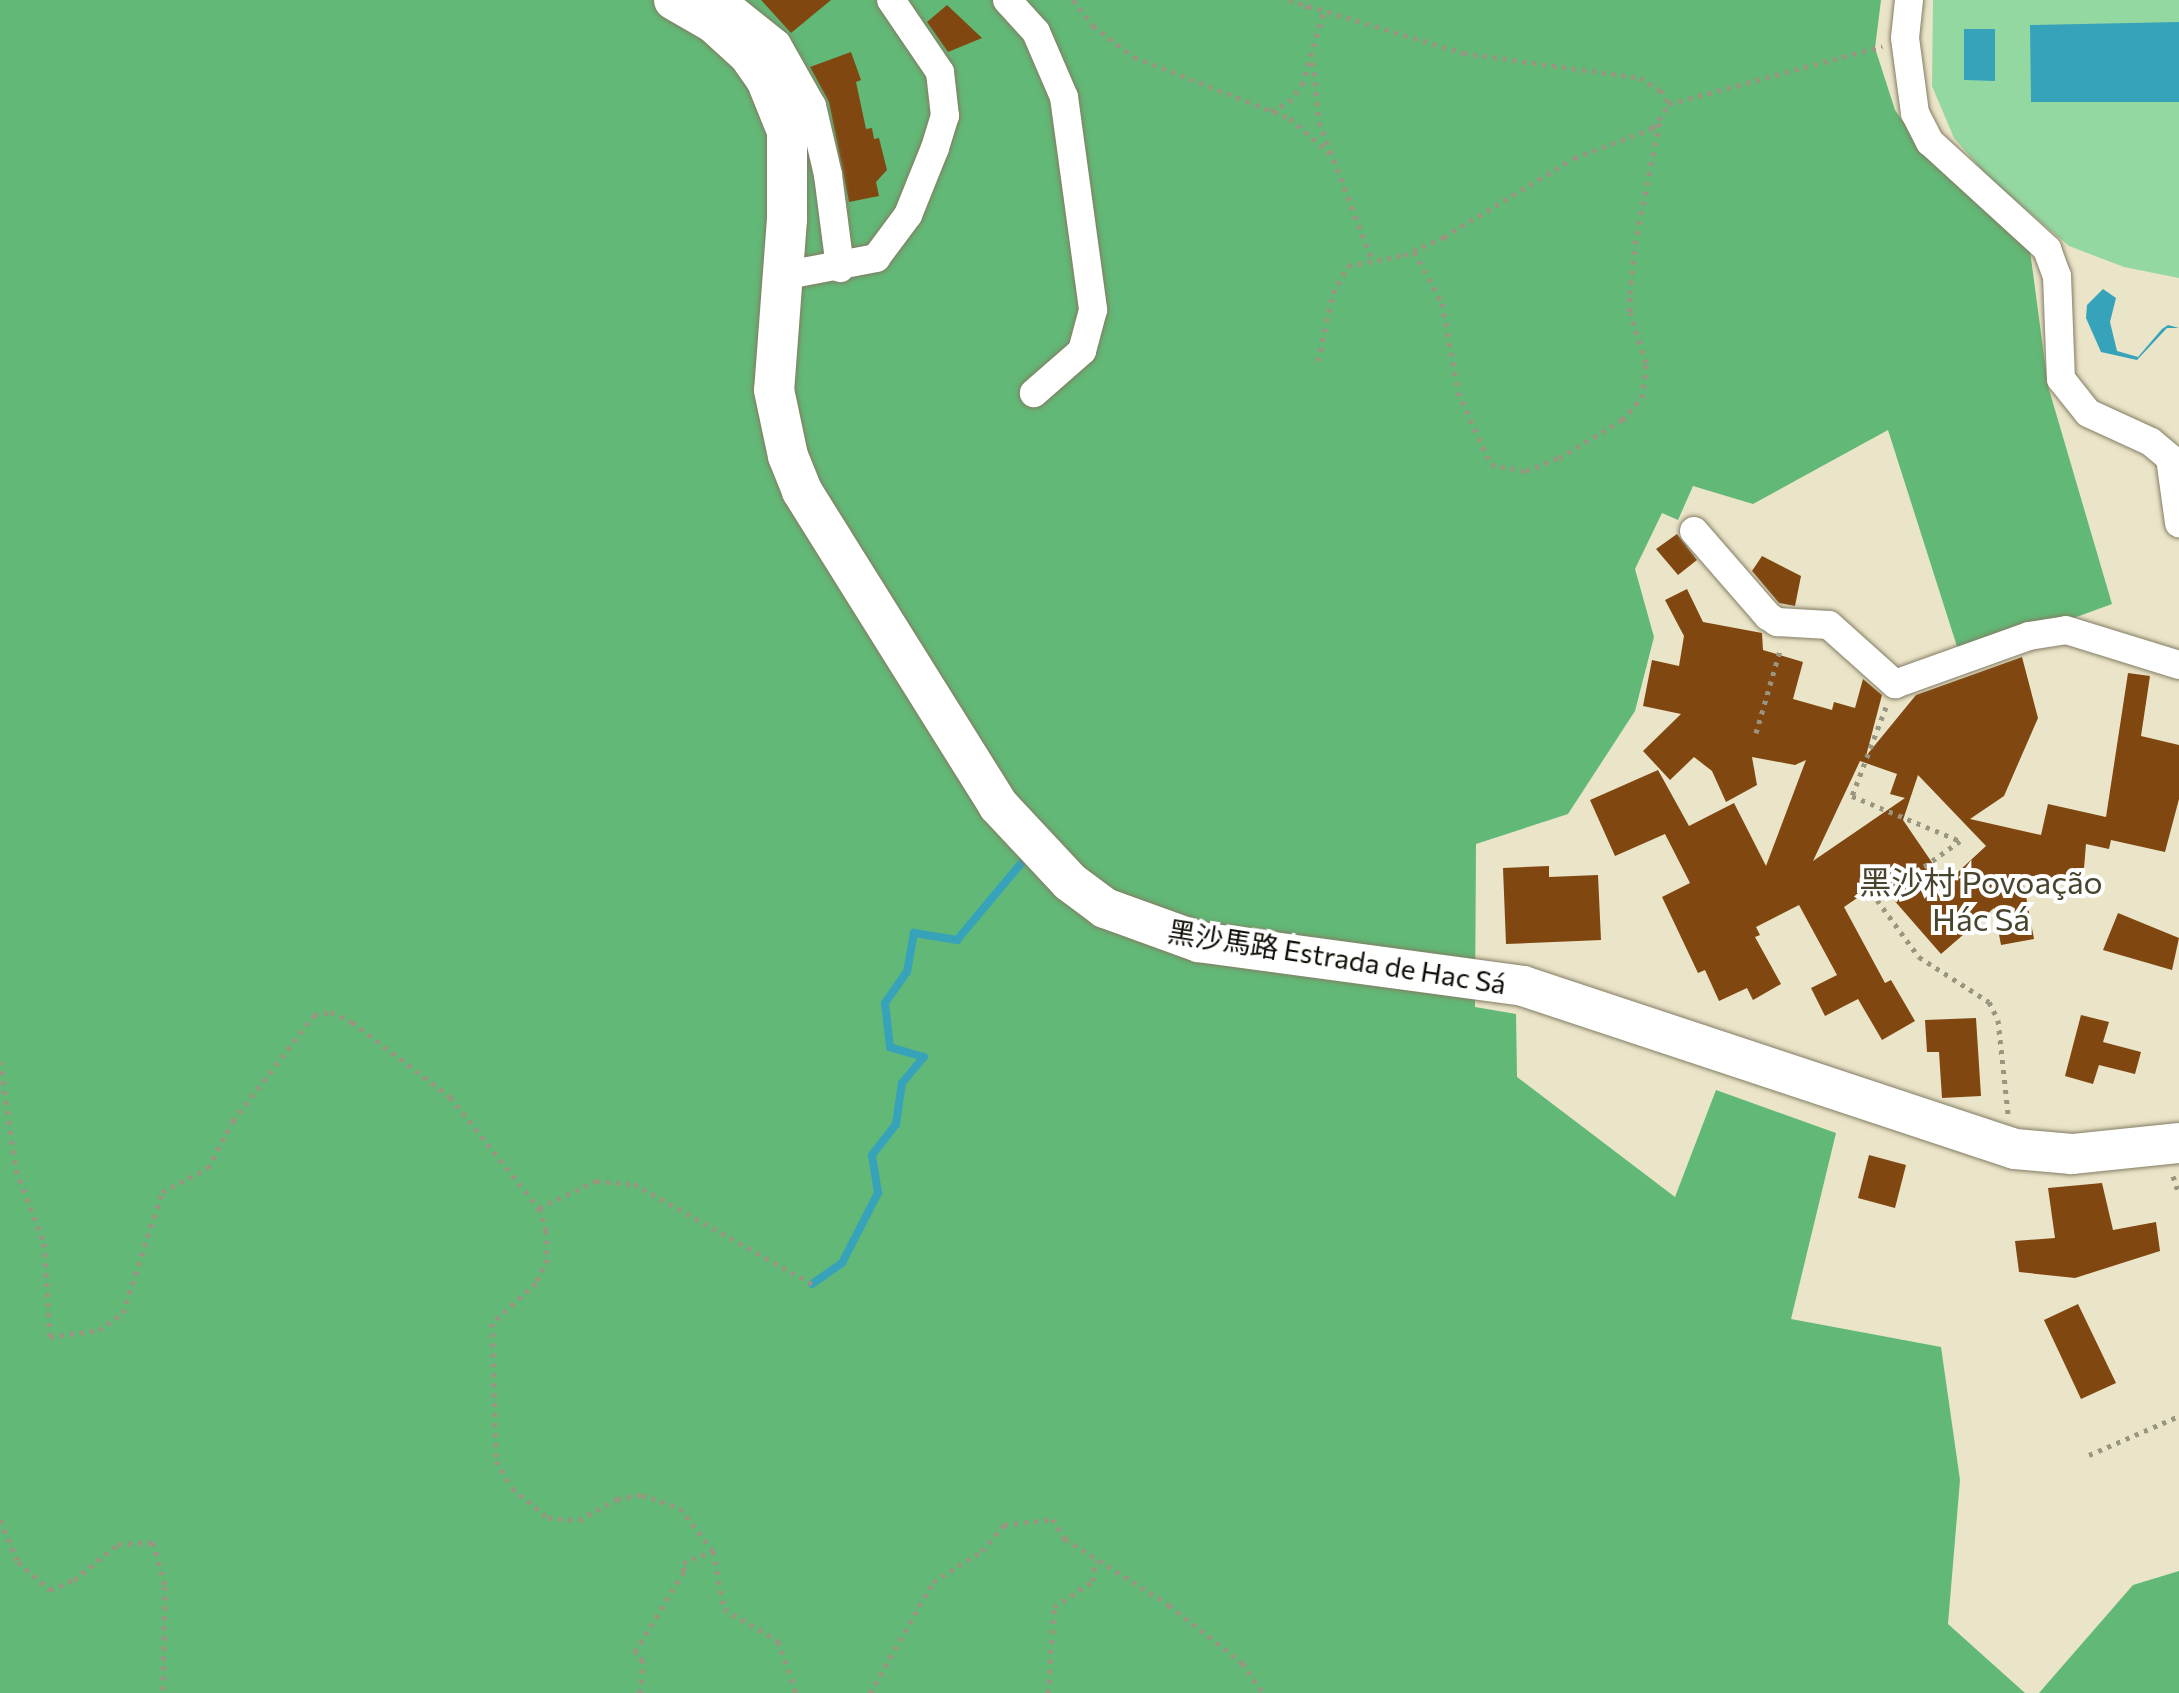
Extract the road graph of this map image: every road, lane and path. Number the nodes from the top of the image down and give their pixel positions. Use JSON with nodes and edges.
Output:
{"nodes":[{"id":1,"x":674,"y":0,"type":"edge"},
{"id":2,"x":722,"y":0,"type":"edge"},
{"id":3,"x":891,"y":0,"type":"edge"},
{"id":4,"x":1007,"y":0,"type":"edge"},
{"id":5,"x":1073,"y":0,"type":"edge"},
{"id":6,"x":1289,"y":0,"type":"edge"},
{"id":7,"x":1311,"y":0,"type":"edge"},
{"id":8,"x":1909,"y":0,"type":"edge"},
{"id":9,"x":1306,"y":9,"type":"junction"},
{"id":10,"x":1323,"y":14,"type":"junction"},
{"id":11,"x":1905,"y":38,"type":"junction"},
{"id":12,"x":1313,"y":62,"type":"junction"},
{"id":13,"x":1669,"y":104,"type":"junction"},
{"id":14,"x":1270,"y":112,"type":"junction"},
{"id":15,"x":1660,"y":120,"type":"junction"},
{"id":16,"x":1331,"y":155,"type":"junction"},
{"id":17,"x":1414,"y":252,"type":"junction"},
{"id":18,"x":1372,"y":260,"type":"junction"},
{"id":19,"x":840,"y":268,"type":"junction"},
{"id":20,"x":782,"y":276,"type":"junction"},
{"id":21,"x":1318,"y":361,"type":"dead end"},
{"id":22,"x":1034,"y":393,"type":"dead end"},
{"id":23,"x":2179,"y":523,"type":"edge"},
{"id":24,"x":1694,"y":531,"type":"dead end"},
{"id":25,"x":1788,"y":623,"type":"junction"},
{"id":26,"x":2179,"y":665,"type":"edge"},
{"id":27,"x":1895,"y":684,"type":"junction"},
{"id":28,"x":1756,"y":733,"type":"dead end"},
{"id":29,"x":0,"y":1061,"type":"edge"},
{"id":30,"x":2009,"y":1122,"type":"dead end"},
{"id":31,"x":2179,"y":1143,"type":"edge"},
{"id":32,"x":539,"y":1208,"type":"junction"},
{"id":33,"x":812,"y":1284,"type":"dead end"},
{"id":34,"x":2179,"y":1416,"type":"edge"},
{"id":35,"x":2089,"y":1455,"type":"dead end"},
{"id":36,"x":0,"y":1520,"type":"edge"},
{"id":37,"x":713,"y":1551,"type":"junction"},
{"id":38,"x":1095,"y":1560,"type":"junction"},
{"id":39,"x":163,"y":1693,"type":"edge"},
{"id":40,"x":640,"y":1693,"type":"edge"},
{"id":41,"x":796,"y":1693,"type":"edge"},
{"id":42,"x":870,"y":1693,"type":"edge"},
{"id":43,"x":1048,"y":1693,"type":"edge"},
{"id":44,"x":1263,"y":1693,"type":"edge"}],
"edges":[{"from":1,"to":20,"type":"main road","name":"黑沙馬路 Estrada de Hac Sá"},
{"from":2,"to":19,"type":"street"},
{"from":3,"to":19,"type":"street"},
{"from":4,"to":22,"type":"street"},
{"from":5,"to":14,"type":"path"},
{"from":6,"to":9,"type":"path"},
{"from":7,"to":9,"type":"path"},
{"from":8,"to":11,"type":"street"},
{"from":9,"to":10,"type":"path"},
{"from":10,"to":12,"type":"path"},
{"from":10,"to":13,"type":"path"},
{"from":11,"to":13,"type":"path"},
{"from":11,"to":23,"type":"street"},
{"from":12,"to":14,"type":"path"},
{"from":12,"to":16,"type":"path"},
{"from":13,"to":15,"type":"path"},
{"from":14,"to":16,"type":"path"},
{"from":15,"to":17,"type":"path"},
{"from":15,"to":17,"type":"path"},
{"from":16,"to":18,"type":"path"},
{"from":17,"to":18,"type":"path"},
{"from":18,"to":21,"type":"path"},
{"from":19,"to":20,"type":"street"},
{"from":20,"to":31,"type":"main road","name":"黑沙馬路 Estrada de Hac Sá"},
{"from":24,"to":25,"type":"street"},
{"from":25,"to":27,"type":"street"},
{"from":25,"to":28,"type":"path"},
{"from":26,"to":27,"type":"street"},
{"from":27,"to":30,"type":"path"},
{"from":29,"to":32,"type":"path"},
{"from":32,"to":33,"type":"path"},
{"from":32,"to":37,"type":"path"},
{"from":34,"to":35,"type":"path"},
{"from":36,"to":39,"type":"path"},
{"from":37,"to":40,"type":"path"},
{"from":37,"to":41,"type":"path"},
{"from":38,"to":42,"type":"path"},
{"from":38,"to":43,"type":"path"},
{"from":38,"to":44,"type":"path"}]}
